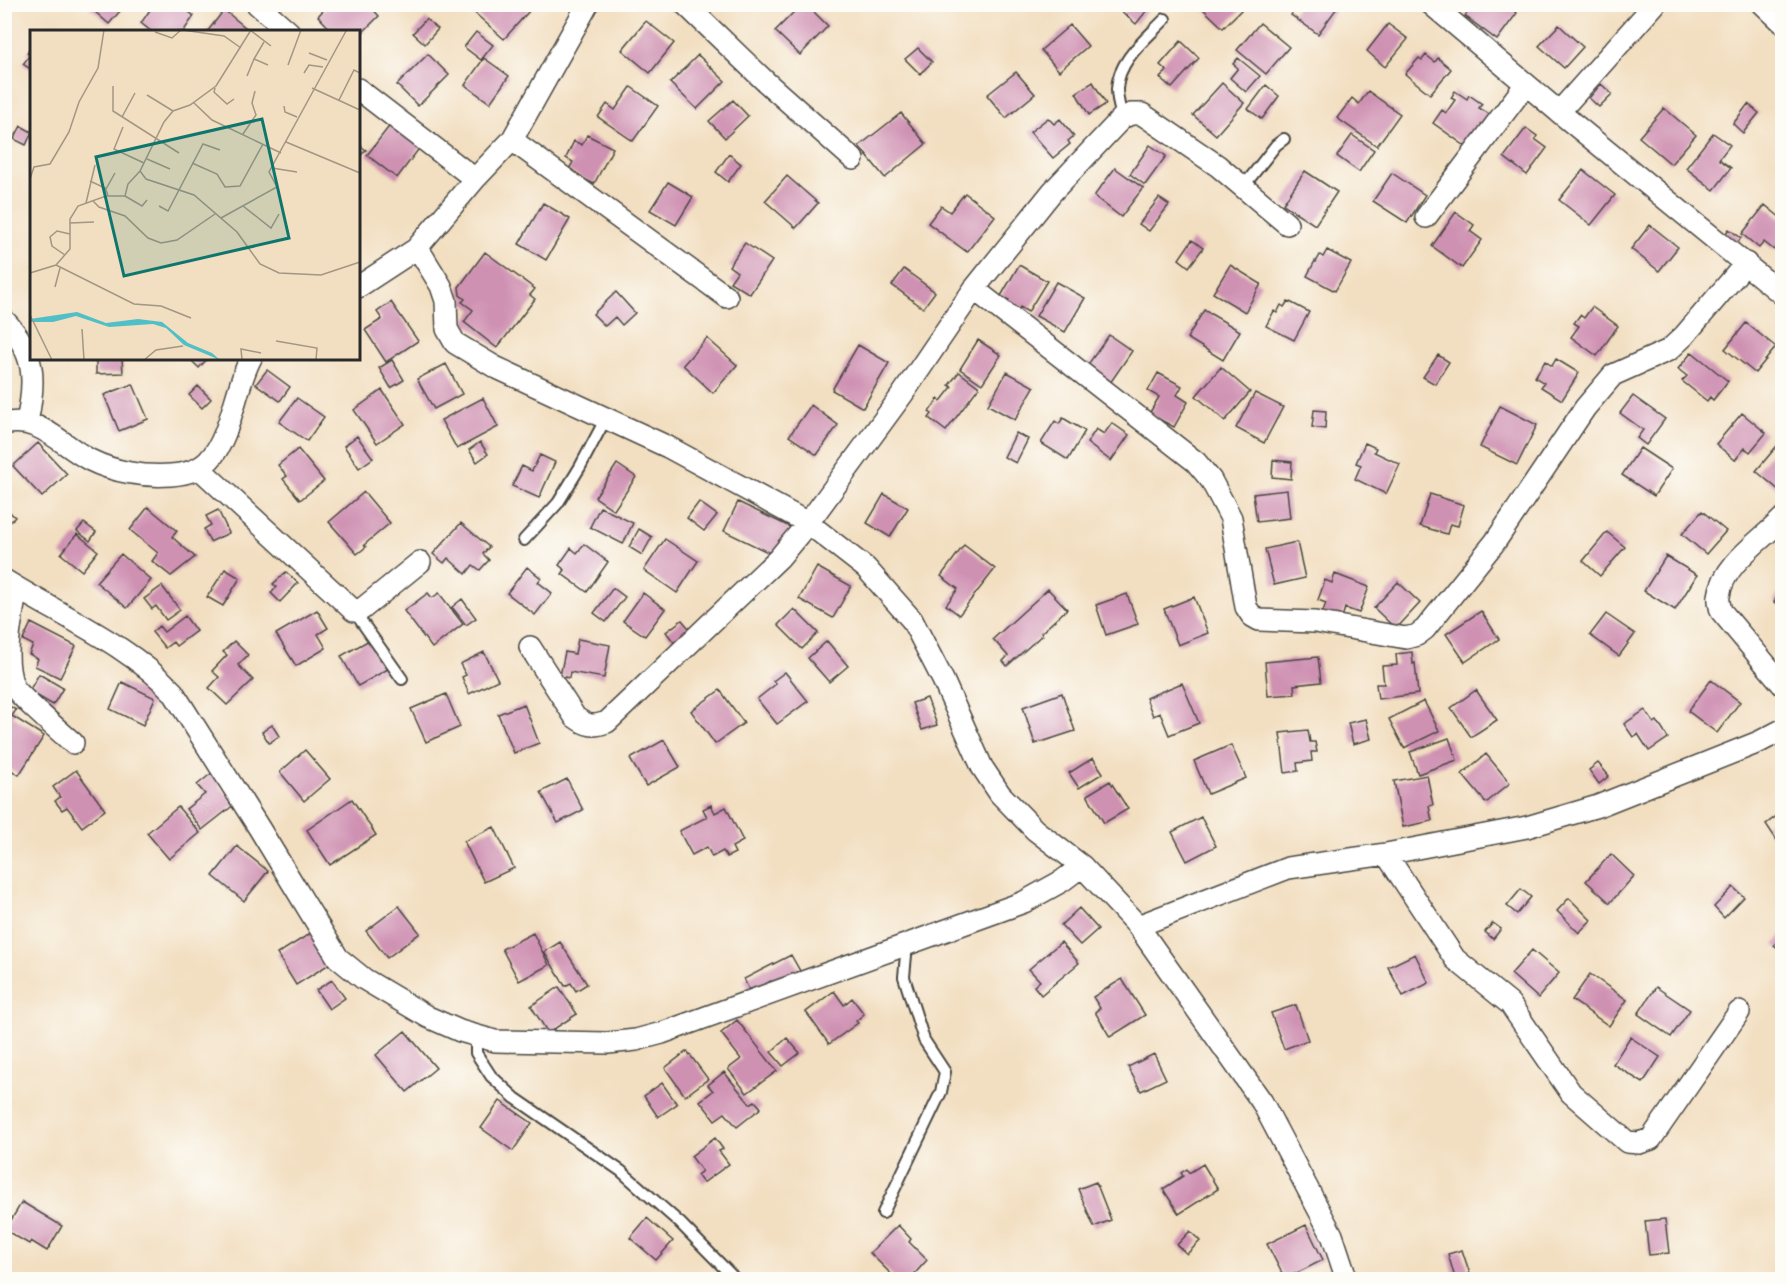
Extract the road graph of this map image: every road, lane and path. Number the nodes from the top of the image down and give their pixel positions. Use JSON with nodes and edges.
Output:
{"nodes":[{"id":1,"x":257,"y":4,"type":"edge"},
{"id":2,"x":588,"y":4,"type":"edge"},
{"id":3,"x":685,"y":4,"type":"edge"},
{"id":4,"x":1655,"y":4,"type":"edge"},
{"id":5,"x":1763,"y":4,"type":"edge"},
{"id":6,"x":1444,"y":8,"type":"edge"},
{"id":7,"x":1165,"y":19,"type":"dead end"},
{"id":8,"x":1782,"y":22,"type":"edge"},
{"id":9,"x":287,"y":30,"type":"edge"},
{"id":10,"x":1526,"y":84,"type":"junction"},
{"id":11,"x":360,"y":91,"type":"edge"},
{"id":12,"x":1559,"y":112,"type":"junction"},
{"id":13,"x":1122,"y":118,"type":"junction"},
{"id":14,"x":512,"y":140,"type":"junction"},
{"id":15,"x":1284,"y":140,"type":"dead end"},
{"id":16,"x":853,"y":159,"type":"dead end"},
{"id":17,"x":475,"y":179,"type":"junction"},
{"id":18,"x":1243,"y":187,"type":"junction"},
{"id":19,"x":1426,"y":217,"type":"dead end"},
{"id":20,"x":1287,"y":224,"type":"dead end"},
{"id":21,"x":416,"y":249,"type":"junction"},
{"id":22,"x":1746,"y":263,"type":"junction"},
{"id":23,"x":360,"y":284,"type":"edge"},
{"id":24,"x":974,"y":289,"type":"junction"},
{"id":25,"x":1782,"y":294,"type":"edge"},
{"id":26,"x":727,"y":297,"type":"dead end"},
{"id":27,"x":4,"y":320,"type":"edge"},
{"id":28,"x":30,"y":352,"type":"edge"},
{"id":29,"x":31,"y":360,"type":"edge"},
{"id":30,"x":250,"y":360,"type":"edge"},
{"id":31,"x":606,"y":418,"type":"junction"},
{"id":32,"x":27,"y":422,"type":"junction"},
{"id":33,"x":4,"y":424,"type":"edge"},
{"id":34,"x":199,"y":468,"type":"junction"},
{"id":35,"x":808,"y":523,"type":"junction"},
{"id":36,"x":1780,"y":524,"type":"edge"},
{"id":37,"x":524,"y":540,"type":"dead end"},
{"id":38,"x":420,"y":562,"type":"dead end"},
{"id":39,"x":11,"y":584,"type":"edge"},
{"id":40,"x":354,"y":611,"type":"junction"},
{"id":41,"x":530,"y":647,"type":"dead end"},
{"id":42,"x":402,"y":679,"type":"dead end"},
{"id":43,"x":1782,"y":684,"type":"edge"},
{"id":44,"x":1782,"y":730,"type":"edge"},
{"id":45,"x":73,"y":743,"type":"dead end"},
{"id":46,"x":1386,"y":854,"type":"junction"},
{"id":47,"x":1082,"y":866,"type":"junction"},
{"id":48,"x":1138,"y":926,"type":"junction"},
{"id":49,"x":907,"y":944,"type":"junction"},
{"id":50,"x":1738,"y":1012,"type":"dead end"},
{"id":51,"x":476,"y":1036,"type":"junction"},
{"id":52,"x":883,"y":1213,"type":"dead end"},
{"id":53,"x":736,"y":1280,"type":"edge"},
{"id":54,"x":1347,"y":1280,"type":"edge"}],
"edges":[{"from":1,"to":9,"type":"street"},
{"from":2,"to":14,"type":"street"},
{"from":3,"to":16,"type":"street"},
{"from":4,"to":12,"type":"street"},
{"from":5,"to":8,"type":"street"},
{"from":6,"to":10,"type":"street"},
{"from":7,"to":13,"type":"lane"},
{"from":10,"to":12,"type":"street"},
{"from":10,"to":19,"type":"street"},
{"from":11,"to":17,"type":"street"},
{"from":12,"to":22,"type":"street"},
{"from":13,"to":18,"type":"street"},
{"from":13,"to":24,"type":"street"},
{"from":14,"to":17,"type":"street"},
{"from":14,"to":26,"type":"street"},
{"from":15,"to":18,"type":"lane"},
{"from":17,"to":21,"type":"street"},
{"from":18,"to":20,"type":"street"},
{"from":21,"to":23,"type":"street"},
{"from":21,"to":31,"type":"street"},
{"from":22,"to":24,"type":"street"},
{"from":22,"to":25,"type":"street"},
{"from":24,"to":35,"type":"street"},
{"from":27,"to":28,"type":"street"},
{"from":29,"to":32,"type":"street"},
{"from":30,"to":34,"type":"street"},
{"from":31,"to":35,"type":"street"},
{"from":31,"to":37,"type":"lane"},
{"from":32,"to":33,"type":"street"},
{"from":32,"to":34,"type":"street"},
{"from":34,"to":40,"type":"street"},
{"from":35,"to":41,"type":"street"},
{"from":35,"to":47,"type":"street"},
{"from":36,"to":43,"type":"street"},
{"from":38,"to":40,"type":"street"},
{"from":39,"to":45,"type":"street"},
{"from":39,"to":51,"type":"street"},
{"from":40,"to":42,"type":"lane"},
{"from":44,"to":46,"type":"street"},
{"from":46,"to":48,"type":"street"},
{"from":46,"to":50,"type":"street"},
{"from":47,"to":48,"type":"street"},
{"from":47,"to":49,"type":"street"},
{"from":48,"to":54,"type":"street"},
{"from":49,"to":51,"type":"street"},
{"from":49,"to":52,"type":"lane"},
{"from":51,"to":53,"type":"lane"}]}
